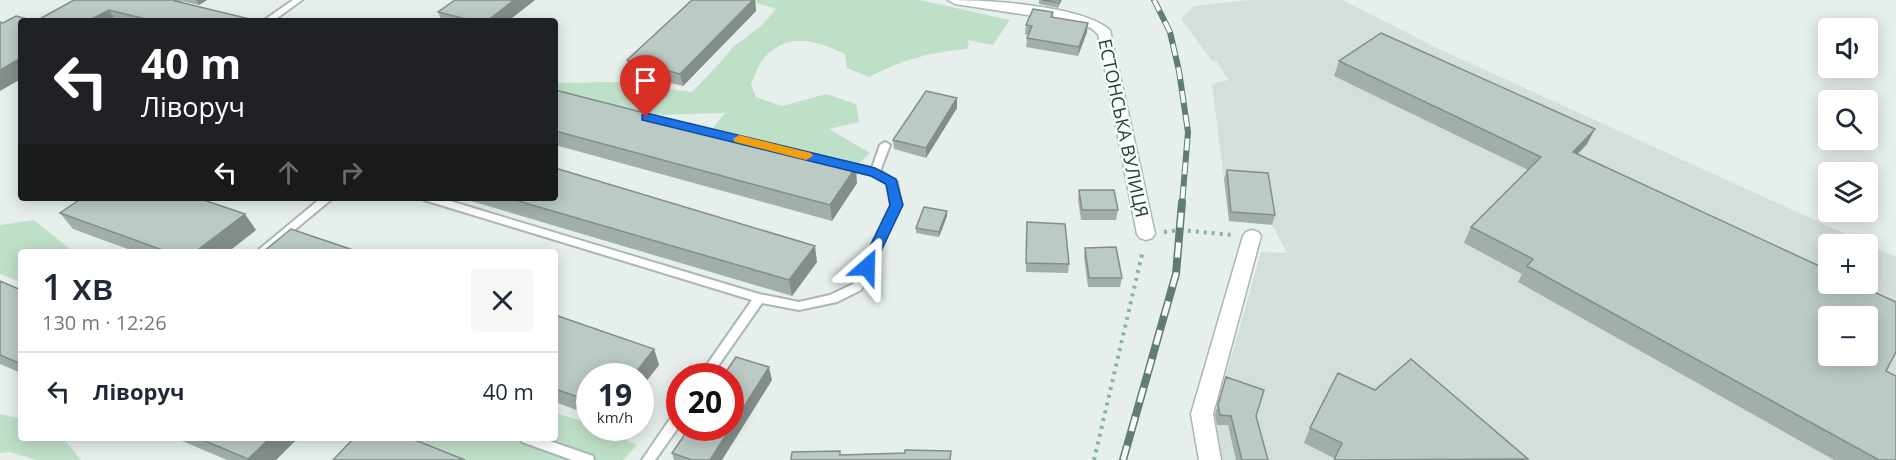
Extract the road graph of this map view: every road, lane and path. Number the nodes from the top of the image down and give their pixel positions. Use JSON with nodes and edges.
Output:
{"nodes":[{"id":1,"x":298,"y":0,"type":"edge"},
{"id":2,"x":955,"y":0,"type":"edge"},
{"id":3,"x":271,"y":18,"type":"edge"},
{"id":4,"x":885,"y":145,"type":"dead end"},
{"id":5,"x":830,"y":161,"type":"edge"},
{"id":6,"x":875,"y":172,"type":"junction"},
{"id":7,"x":324,"y":201,"type":"edge"},
{"id":8,"x":438,"y":201,"type":"edge"},
{"id":9,"x":1146,"y":234,"type":"junction"},
{"id":10,"x":1252,"y":236,"type":"joint"},
{"id":11,"x":265,"y":249,"type":"edge"},
{"id":12,"x":759,"y":298,"type":"junction"},
{"id":13,"x":714,"y":363,"type":"edge"},
{"id":14,"x":666,"y":434,"type":"edge"},
{"id":15,"x":534,"y":441,"type":"edge"},
{"id":16,"x":588,"y":460,"type":"edge"},
{"id":17,"x":648,"y":460,"type":"edge"},
{"id":18,"x":1094,"y":460,"type":"edge"},
{"id":19,"x":1210,"y":460,"type":"edge"}],
"edges":[{"from":1,"to":3,"type":"lane"},
{"from":2,"to":9,"type":"street","name":"ЕСТОНСЬКА ВУЛИЦЯ"},
{"from":4,"to":6,"type":"lane"},
{"from":5,"to":6,"type":"lane"},
{"from":6,"to":12,"type":"lane"},
{"from":7,"to":11,"type":"lane"},
{"from":8,"to":12,"type":"lane"},
{"from":9,"to":10,"type":"path"},
{"from":9,"to":18,"type":"path"},
{"from":10,"to":19,"type":"street"},
{"from":12,"to":13,"type":"lane"},
{"from":14,"to":17,"type":"lane"},
{"from":15,"to":16,"type":"lane"}]}
